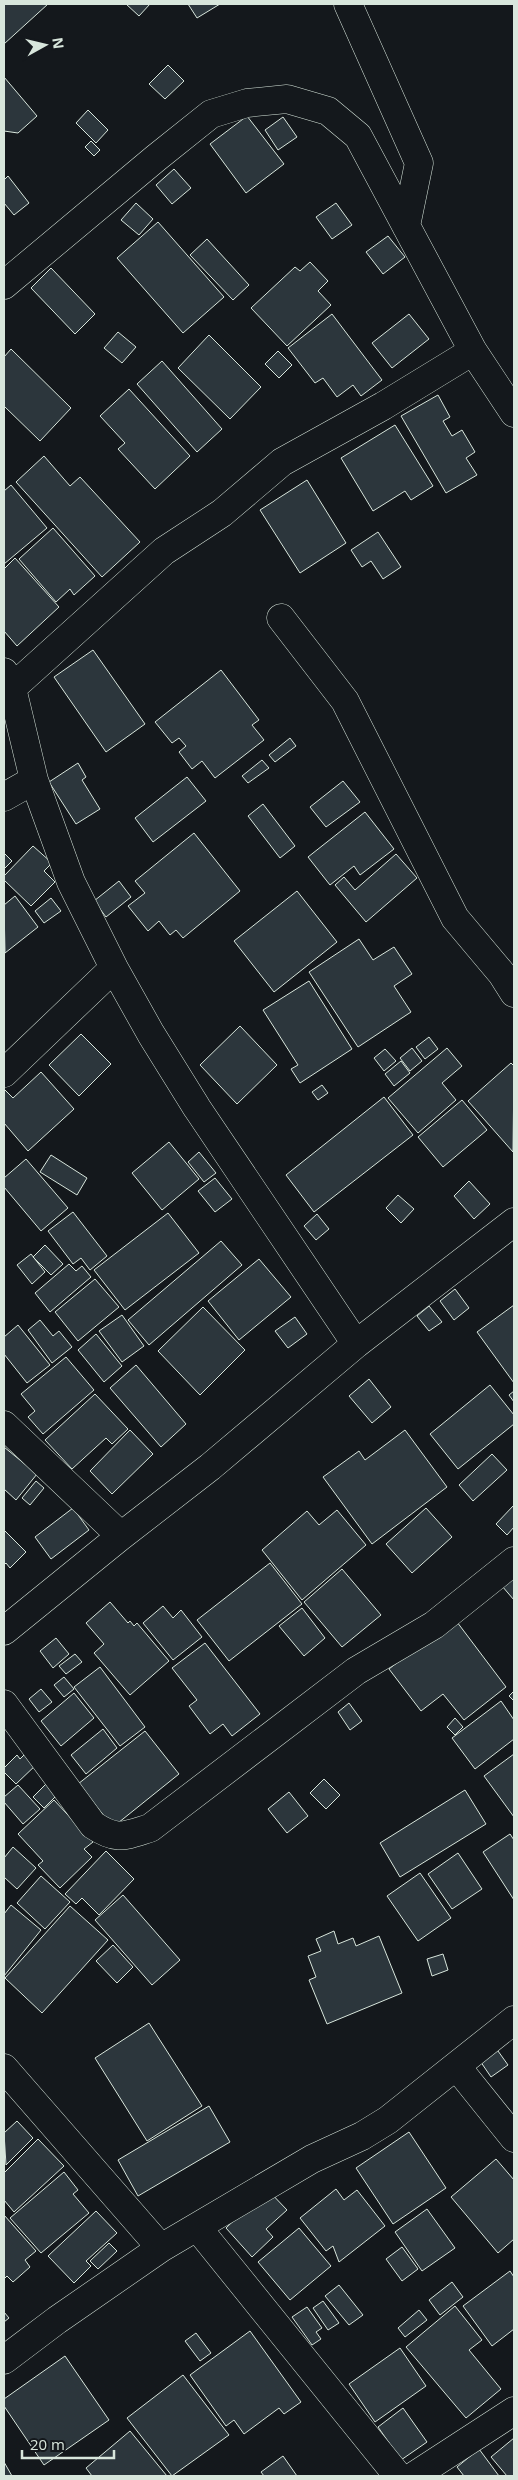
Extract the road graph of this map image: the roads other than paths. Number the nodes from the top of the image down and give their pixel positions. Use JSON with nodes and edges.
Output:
{"nodes":[{"id":1,"x":348,"y":4,"type":"edge"},
{"id":2,"x":406,"y":226,"type":"junction"},
{"id":3,"x":4,"y":285,"type":"edge"},
{"id":4,"x":473,"y":351,"type":"junction"},
{"id":5,"x":514,"y":413,"type":"edge"},
{"id":6,"x":282,"y":618,"type":"dead end"},
{"id":7,"x":8,"y":680,"type":"edge"},
{"id":8,"x":34,"y":780,"type":"junction"},
{"id":9,"x":4,"y":797,"type":"edge"},
{"id":10,"x":114,"y":968,"type":"junction"},
{"id":11,"x":514,"y":993,"type":"edge"},
{"id":12,"x":4,"y":1073,"type":"edge"},
{"id":13,"x":512,"y":1230,"type":"edge"},
{"id":14,"x":356,"y":1344,"type":"junction"},
{"id":15,"x":4,"y":1425,"type":"edge"},
{"id":16,"x":121,"y":1536,"type":"junction"},
{"id":17,"x":514,"y":1561,"type":"edge"},
{"id":18,"x":4,"y":1630,"type":"edge"},
{"id":19,"x":4,"y":1704,"type":"edge"},
{"id":20,"x":514,"y":2020,"type":"edge"},
{"id":21,"x":457,"y":2067,"type":"junction"},
{"id":22,"x":4,"y":2068,"type":"edge"},
{"id":23,"x":514,"y":2138,"type":"edge"},
{"id":24,"x":197,"y":2227,"type":"junction"},
{"id":25,"x":162,"y":2248,"type":"junction"},
{"id":26,"x":4,"y":2360,"type":"edge"},
{"id":27,"x":514,"y":2411,"type":"edge"},
{"id":28,"x":398,"y":2476,"type":"edge"},
{"id":29,"x":414,"y":2476,"type":"edge"}],
"edges":[{"from":1,"to":2,"type":"street"},
{"from":2,"to":3,"type":"street"},
{"from":2,"to":4,"type":"street"},
{"from":4,"to":5,"type":"street"},
{"from":4,"to":7,"type":"street"},
{"from":6,"to":11,"type":"street"},
{"from":7,"to":8,"type":"street"},
{"from":8,"to":9,"type":"street"},
{"from":8,"to":10,"type":"street"},
{"from":10,"to":12,"type":"street"},
{"from":10,"to":14,"type":"street"},
{"from":13,"to":14,"type":"street"},
{"from":14,"to":16,"type":"street"},
{"from":15,"to":16,"type":"street"},
{"from":16,"to":18,"type":"street"},
{"from":17,"to":19,"type":"street"},
{"from":20,"to":21,"type":"street"},
{"from":21,"to":23,"type":"street"},
{"from":21,"to":24,"type":"street"},
{"from":22,"to":25,"type":"street"},
{"from":24,"to":25,"type":"street"},
{"from":24,"to":28,"type":"street"},
{"from":25,"to":26,"type":"street"},
{"from":27,"to":29,"type":"street"}]}
